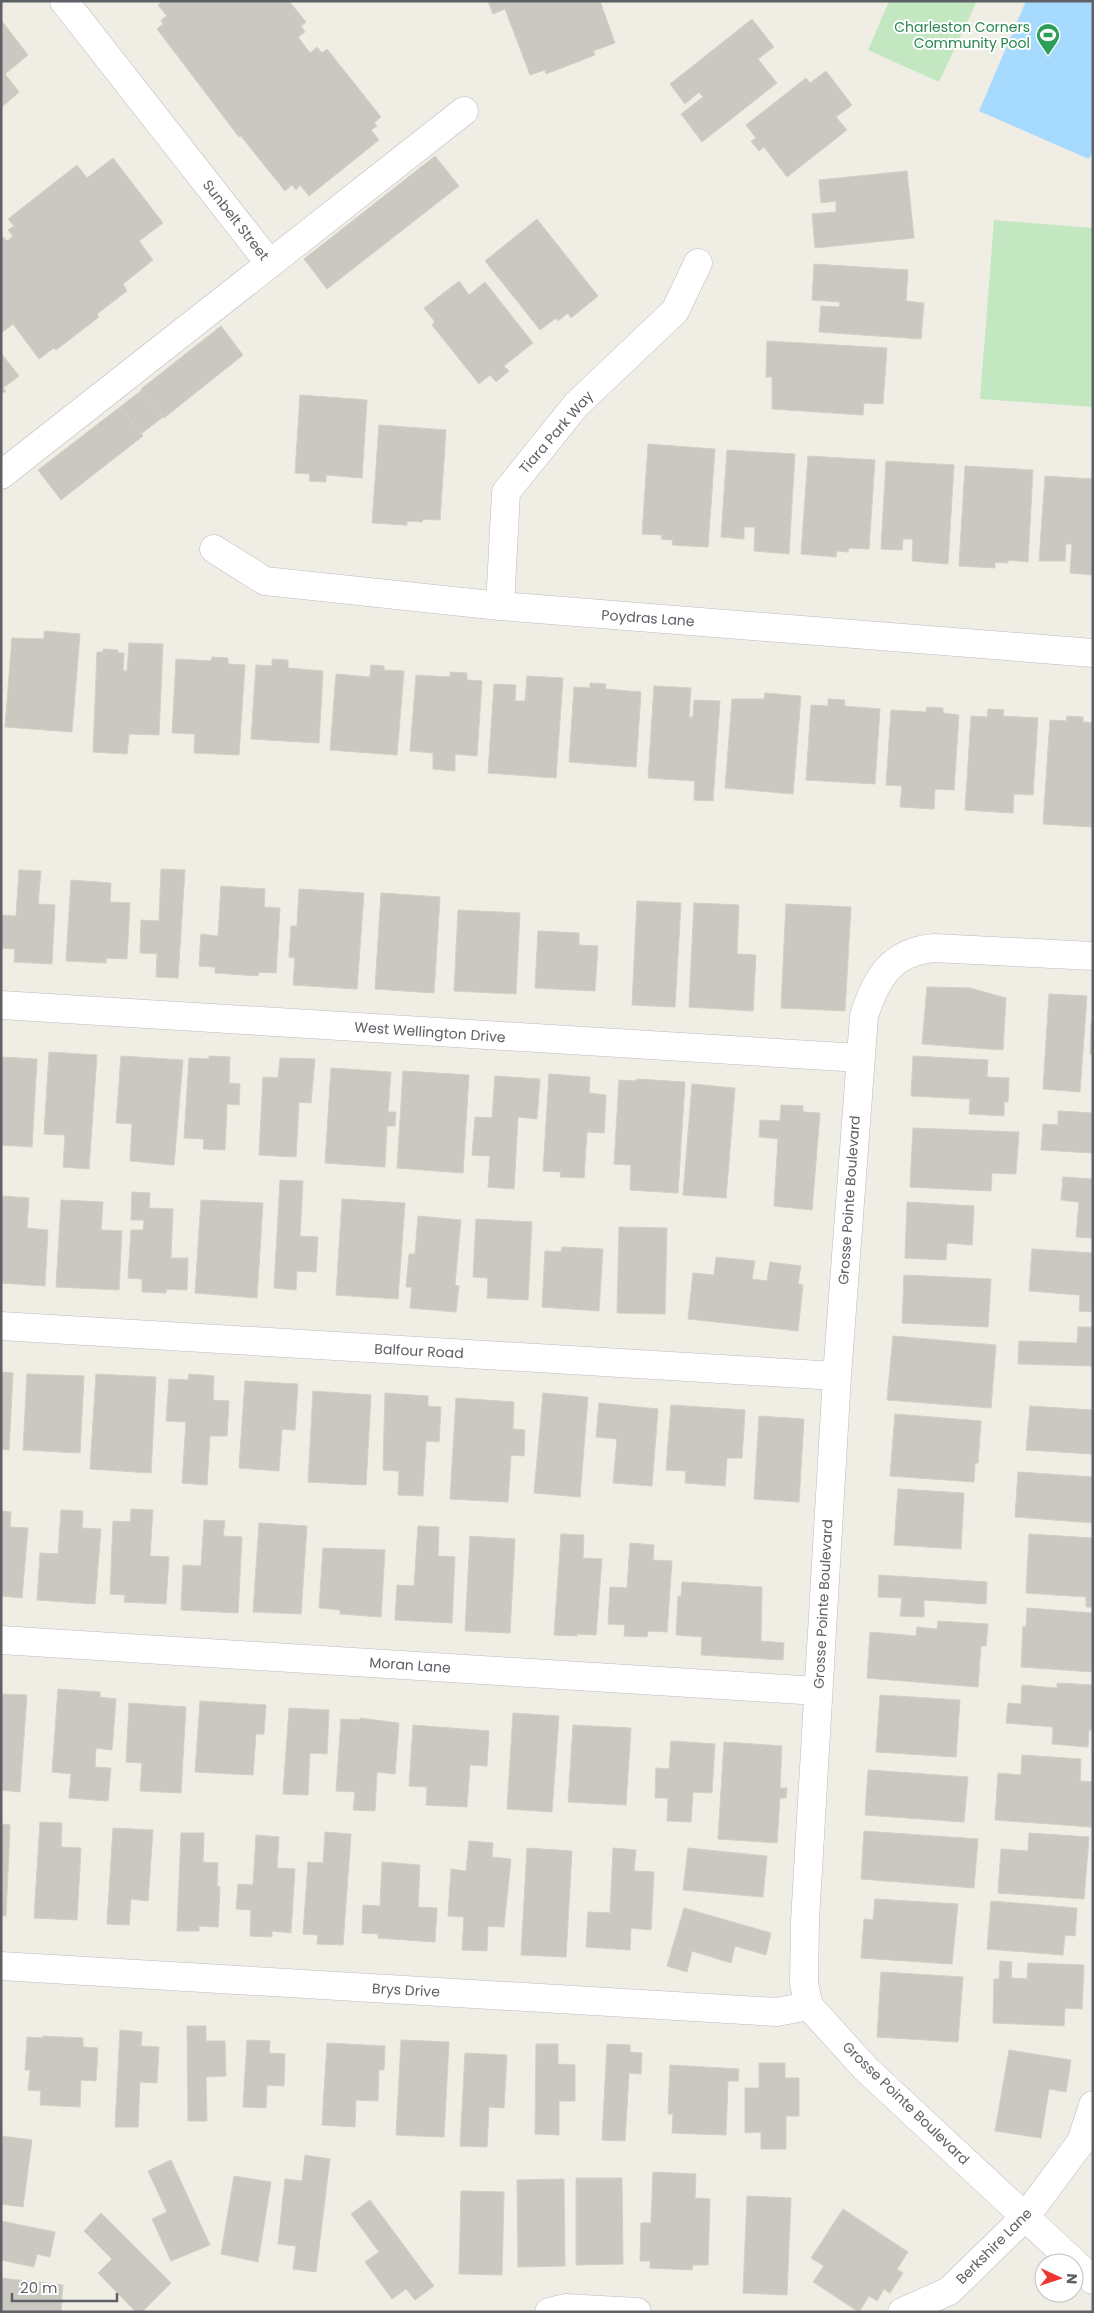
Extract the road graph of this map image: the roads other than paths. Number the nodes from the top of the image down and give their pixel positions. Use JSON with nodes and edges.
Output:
{"nodes":[{"id":1,"x":64,"y":1,"type":"edge"},
{"id":2,"x":464,"y":111,"type":"dead end"},
{"id":3,"x":698,"y":263,"type":"dead end"},
{"id":4,"x":270,"y":264,"type":"junction"},
{"id":5,"x":1,"y":475,"type":"edge"},
{"id":6,"x":214,"y":549,"type":"dead end"},
{"id":7,"x":500,"y":606,"type":"junction"},
{"id":8,"x":1093,"y":652,"type":"edge"},
{"id":9,"x":1093,"y":956,"type":"edge"},
{"id":10,"x":1,"y":1005,"type":"edge"},
{"id":11,"x":860,"y":1058,"type":"junction"},
{"id":12,"x":1,"y":1326,"type":"edge"},
{"id":13,"x":837,"y":1376,"type":"junction"},
{"id":14,"x":1,"y":1640,"type":"edge"},
{"id":15,"x":818,"y":1691,"type":"junction"},
{"id":16,"x":1,"y":1966,"type":"edge"},
{"id":17,"x":809,"y":2006,"type":"junction"},
{"id":18,"x":1093,"y":2105,"type":"edge"},
{"id":19,"x":1025,"y":2217,"type":"junction"},
{"id":20,"x":1093,"y":2280,"type":"edge"},
{"id":21,"x":549,"y":2312,"type":"edge"},
{"id":22,"x":637,"y":2312,"type":"edge"},
{"id":23,"x":902,"y":2312,"type":"edge"}],
"edges":[{"from":1,"to":4,"type":"street","name":"Sunbelt Street"},
{"from":2,"to":4,"type":"street"},
{"from":3,"to":7,"type":"street","name":"Tiara Park Way"},
{"from":4,"to":5,"type":"street","name":"Sunbelt Street"},
{"from":6,"to":7,"type":"street","name":"Poydras Lane"},
{"from":7,"to":8,"type":"street","name":"Poydras Lane"},
{"from":9,"to":11,"type":"street","name":"Grosse Pointe Boulevard"},
{"from":10,"to":11,"type":"street","name":"West Wellington Drive"},
{"from":11,"to":13,"type":"street","name":"Grosse Pointe Boulevard"},
{"from":12,"to":13,"type":"street","name":"Balfour Road"},
{"from":13,"to":15,"type":"street","name":"Grosse Pointe Boulevard"},
{"from":14,"to":15,"type":"street","name":"Moran Lane"},
{"from":15,"to":17,"type":"street","name":"Grosse Pointe Boulevard"},
{"from":16,"to":17,"type":"street","name":"Brys Drive"},
{"from":17,"to":19,"type":"street","name":"Grosse Pointe Boulevard"},
{"from":18,"to":19,"type":"street","name":"Berkshire Lane"},
{"from":19,"to":20,"type":"street","name":"Grosse Pointe Boulevard"},
{"from":19,"to":23,"type":"street","name":"Berkshire Lane"},
{"from":21,"to":22,"type":"street"}]}
